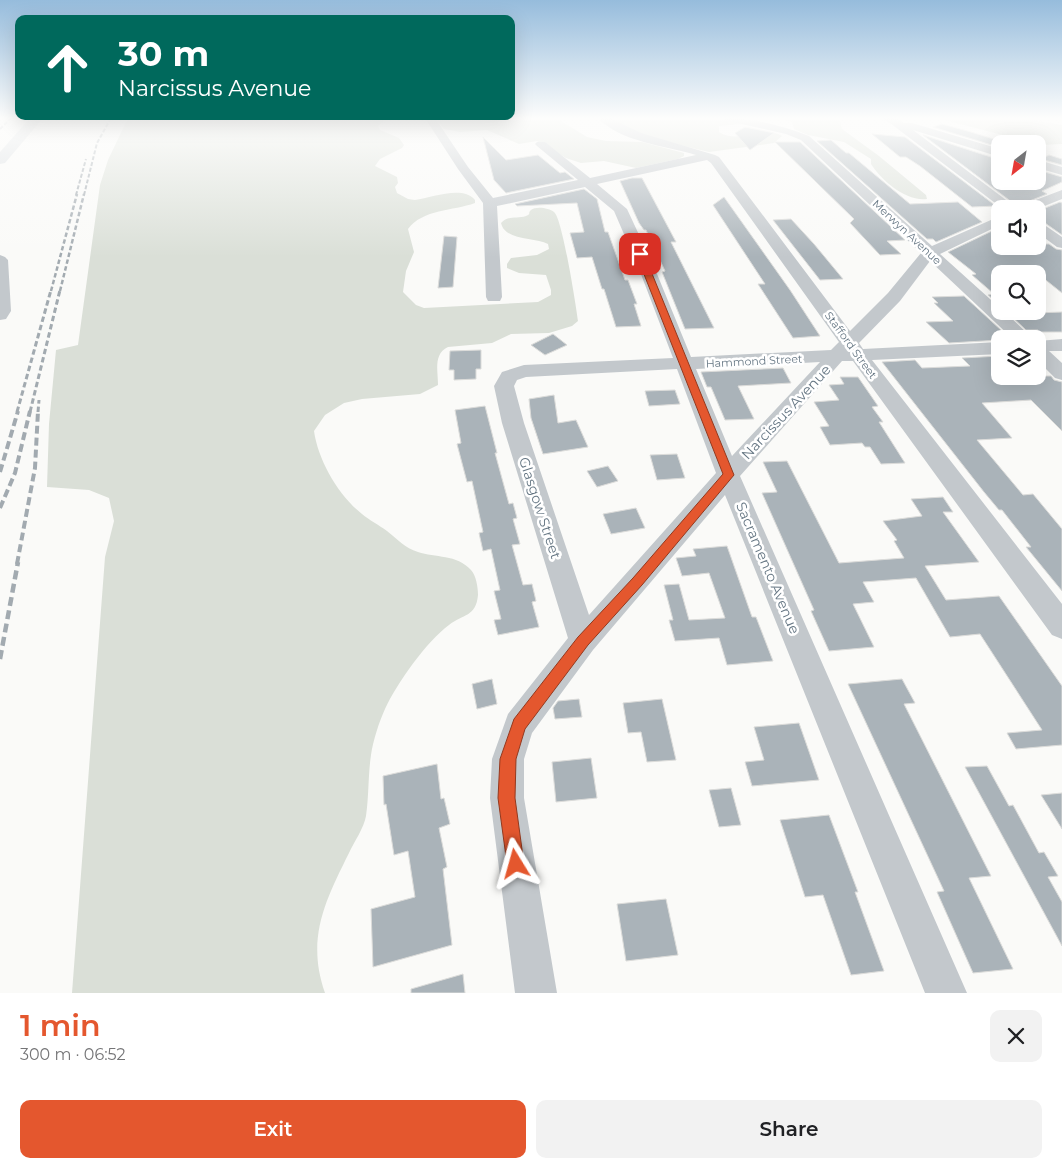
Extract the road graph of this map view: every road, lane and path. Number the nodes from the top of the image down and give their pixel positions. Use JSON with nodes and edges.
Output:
{"nodes":[{"id":1,"x":461,"y":164,"type":"edge"},
{"id":2,"x":566,"y":164,"type":"edge"},
{"id":3,"x":671,"y":164,"type":"edge"},
{"id":4,"x":718,"y":164,"type":"edge"},
{"id":5,"x":833,"y":164,"type":"edge"},
{"id":6,"x":951,"y":164,"type":"edge"},
{"id":7,"x":1046,"y":166,"type":"edge"},
{"id":8,"x":1062,"y":171,"type":"edge"},
{"id":9,"x":588,"y":182,"type":"junction"},
{"id":10,"x":1062,"y":194,"type":"edge"},
{"id":11,"x":1000,"y":200,"type":"edge"},
{"id":12,"x":1046,"y":200,"type":"edge"},
{"id":13,"x":490,"y":203,"type":"junction"},
{"id":14,"x":991,"y":224,"type":"edge"},
{"id":15,"x":1046,"y":232,"type":"edge"},
{"id":16,"x":1062,"y":244,"type":"edge"},
{"id":17,"x":928,"y":253,"type":"junction"},
{"id":18,"x":1,"y":260,"type":"edge"},
{"id":19,"x":494,"y":297,"type":"dead end"},
{"id":20,"x":0,"y":315,"type":"edge"},
{"id":21,"x":1014,"y":330,"type":"edge"},
{"id":22,"x":1062,"y":344,"type":"edge"},
{"id":23,"x":1046,"y":345,"type":"edge"},
{"id":24,"x":991,"y":348,"type":"edge"},
{"id":25,"x":848,"y":352,"type":"junction"},
{"id":26,"x":1046,"y":359,"type":"edge"},
{"id":27,"x":685,"y":364,"type":"junction"},
{"id":28,"x":1062,"y":374,"type":"edge"},
{"id":29,"x":510,"y":376,"type":"joint"},
{"id":30,"x":728,"y":475,"type":"junction"},
{"id":31,"x":1062,"y":626,"type":"edge"},
{"id":32,"x":583,"y":641,"type":"junction"},
{"id":33,"x":536,"y":993,"type":"edge"},
{"id":34,"x":946,"y":993,"type":"edge"}],
"edges":[{"from":1,"to":13,"type":"street"},
{"from":2,"to":9,"type":"street","name":"Sacramento Avenue"},
{"from":3,"to":9,"type":"street"},
{"from":4,"to":25,"type":"street","name":"Stafford Street"},
{"from":5,"to":17,"type":"street","name":"Merwyn Avenue"},
{"from":6,"to":11,"type":"street"},
{"from":7,"to":8,"type":"street"},
{"from":9,"to":13,"type":"street"},
{"from":9,"to":27,"type":"street","name":"Sacramento Avenue"},
{"from":10,"to":12,"type":"street"},
{"from":13,"to":19,"type":"street"},
{"from":14,"to":17,"type":"street","name":"Narcissus Avenue"},
{"from":15,"to":16,"type":"street"},
{"from":17,"to":21,"type":"street","name":"Merwyn Avenue"},
{"from":17,"to":25,"type":"street","name":"Narcissus Avenue"},
{"from":18,"to":20,"type":"street"},
{"from":22,"to":23,"type":"street"},
{"from":24,"to":25,"type":"street","name":"Hammond Street"},
{"from":25,"to":27,"type":"street","name":"Hammond Street"},
{"from":25,"to":30,"type":"street","name":"Narcissus Avenue"},
{"from":25,"to":31,"type":"street","name":"Stafford Street"},
{"from":26,"to":28,"type":"street"},
{"from":27,"to":29,"type":"street","name":"Hammond Street"},
{"from":27,"to":30,"type":"street","name":"Sacramento Avenue"},
{"from":29,"to":32,"type":"street","name":"Glasgow Street"},
{"from":30,"to":32,"type":"street","name":"Narcissus Avenue"},
{"from":30,"to":34,"type":"street","name":"Sacramento Avenue"},
{"from":32,"to":33,"type":"street","name":"Narcissus Avenue"}]}
